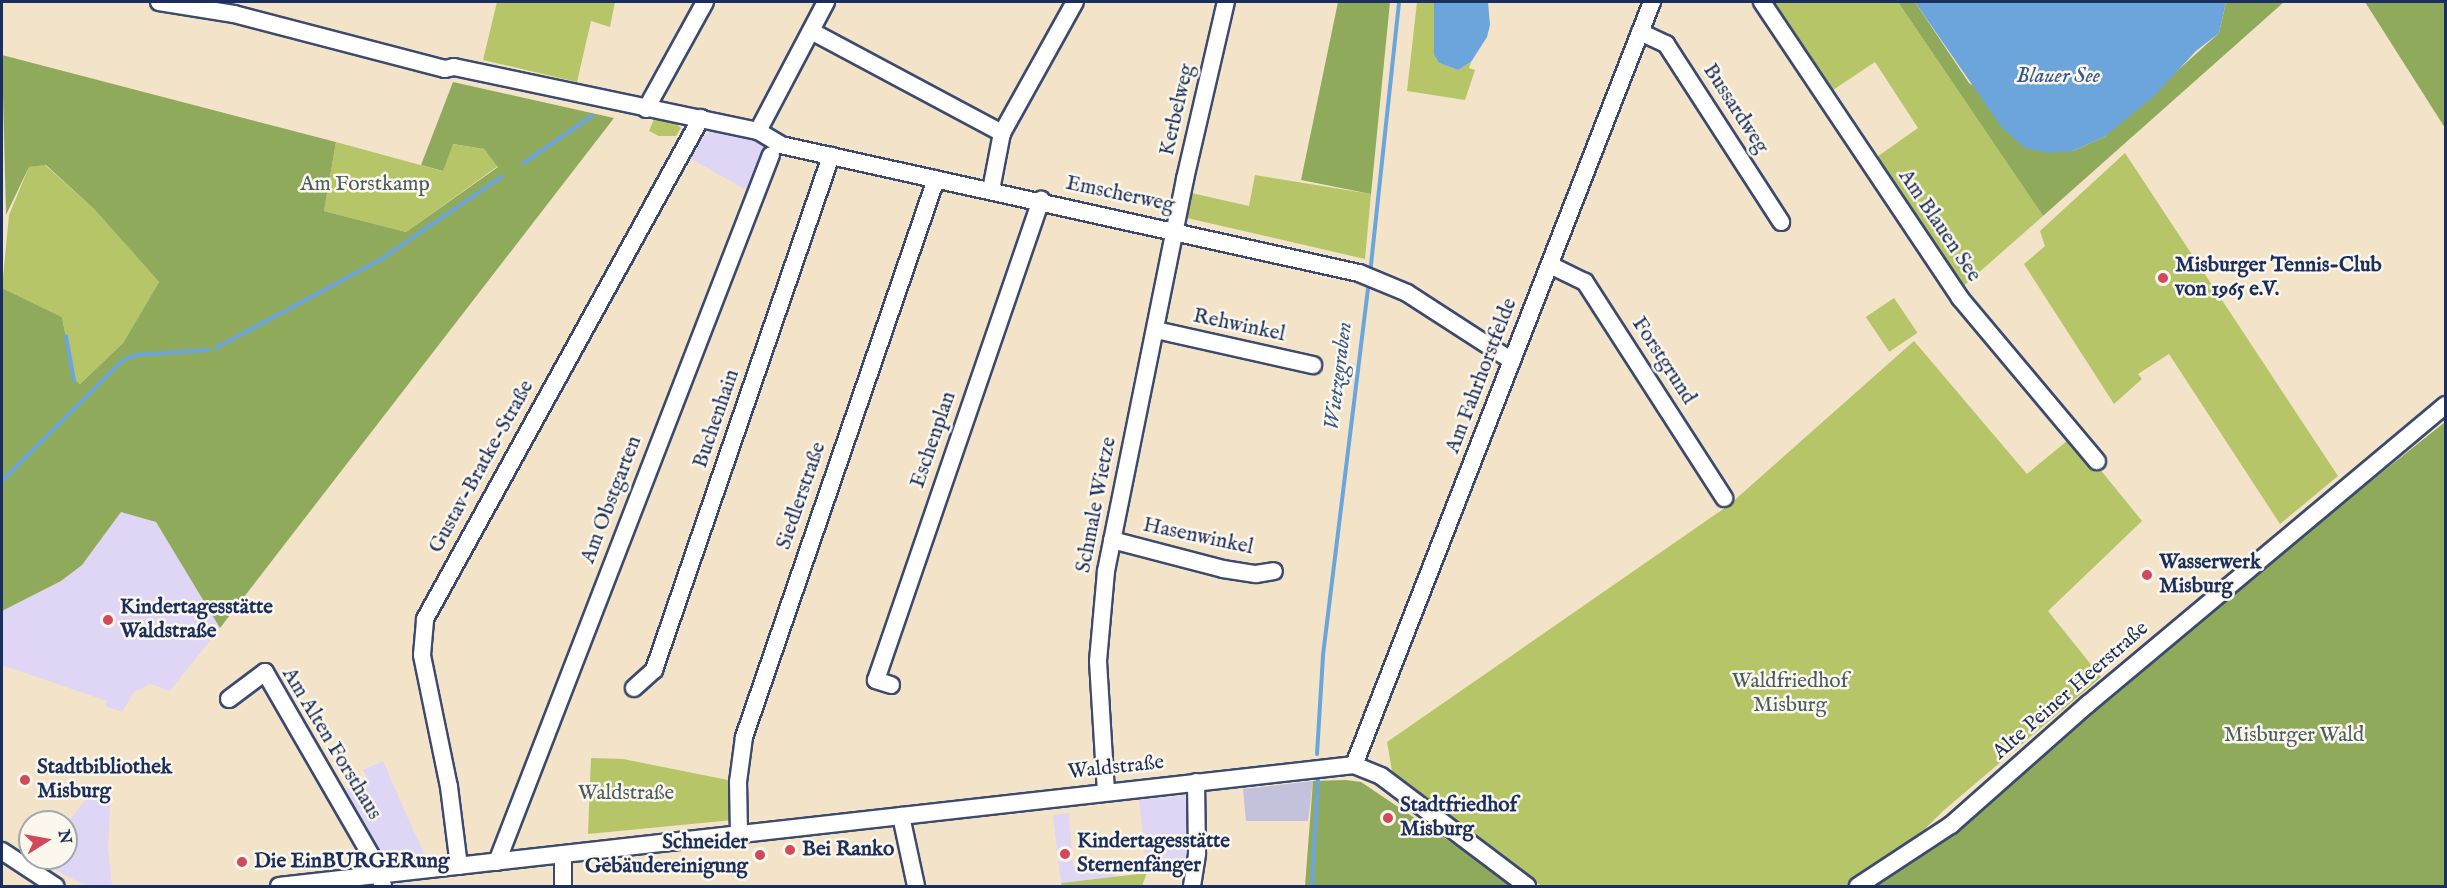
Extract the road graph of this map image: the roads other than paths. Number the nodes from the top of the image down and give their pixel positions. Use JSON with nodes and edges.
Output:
{"nodes":[{"id":1,"x":159,"y":2,"type":"edge"},
{"id":2,"x":705,"y":2,"type":"edge"},
{"id":3,"x":826,"y":2,"type":"edge"},
{"id":4,"x":1075,"y":2,"type":"edge"},
{"id":5,"x":1226,"y":2,"type":"edge"},
{"id":6,"x":1762,"y":2,"type":"edge"},
{"id":7,"x":1647,"y":5,"type":"edge"},
{"id":8,"x":235,"y":8,"type":"edge"},
{"id":9,"x":811,"y":31,"type":"junction"},
{"id":10,"x":1640,"y":32,"type":"junction"},
{"id":11,"x":646,"y":109,"type":"junction"},
{"id":12,"x":701,"y":118,"type":"junction"},
{"id":13,"x":758,"y":130,"type":"junction"},
{"id":14,"x":1002,"y":133,"type":"junction"},
{"id":15,"x":771,"y":155,"type":"dead end"},
{"id":16,"x":831,"y":156,"type":"junction"},
{"id":17,"x":936,"y":179,"type":"junction"},
{"id":18,"x":992,"y":190,"type":"junction"},
{"id":19,"x":1041,"y":200,"type":"junction"},
{"id":20,"x":1781,"y":222,"type":"dead end"},
{"id":21,"x":1174,"y":229,"type":"junction"},
{"id":22,"x":1550,"y":265,"type":"junction"},
{"id":23,"x":1156,"y":330,"type":"junction"},
{"id":24,"x":1512,"y":361,"type":"junction"},
{"id":25,"x":1313,"y":365,"type":"dead end"},
{"id":26,"x":2445,"y":405,"type":"edge"},
{"id":27,"x":2097,"y":461,"type":"dead end"},
{"id":28,"x":1724,"y":498,"type":"dead end"},
{"id":29,"x":1112,"y":540,"type":"junction"},
{"id":30,"x":1274,"y":571,"type":"dead end"},
{"id":31,"x":891,"y":685,"type":"dead end"},
{"id":32,"x":634,"y":688,"type":"dead end"},
{"id":33,"x":230,"y":699,"type":"dead end"},
{"id":34,"x":1353,"y":765,"type":"junction"},
{"id":35,"x":1196,"y":782,"type":"junction"},
{"id":36,"x":1106,"y":792,"type":"junction"},
{"id":37,"x":901,"y":816,"type":"junction"},
{"id":38,"x":739,"y":833,"type":"junction"},
{"id":39,"x":2,"y":851,"type":"edge"},
{"id":40,"x":563,"y":854,"type":"junction"},
{"id":41,"x":497,"y":862,"type":"junction"},
{"id":42,"x":459,"y":866,"type":"junction"},
{"id":43,"x":381,"y":881,"type":"edge"},
{"id":44,"x":55,"y":886,"type":"edge"},
{"id":45,"x":279,"y":886,"type":"edge"},
{"id":46,"x":563,"y":886,"type":"edge"},
{"id":47,"x":916,"y":886,"type":"edge"},
{"id":48,"x":1192,"y":886,"type":"edge"},
{"id":49,"x":1527,"y":886,"type":"edge"},
{"id":50,"x":1858,"y":886,"type":"edge"}],
"edges":[{"from":1,"to":8,"type":"street"},
{"from":2,"to":11,"type":"street"},
{"from":3,"to":9,"type":"street"},
{"from":4,"to":14,"type":"street"},
{"from":5,"to":21,"type":"street","name":"Kerbelweg"},
{"from":6,"to":27,"type":"street","name":"Am Blauen See"},
{"from":7,"to":10,"type":"street","name":"Am Fahrhorstfelde"},
{"from":8,"to":11,"type":"street"},
{"from":9,"to":13,"type":"street"},
{"from":9,"to":14,"type":"street"},
{"from":10,"to":20,"type":"street","name":"Bussardweg"},
{"from":10,"to":22,"type":"street","name":"Am Fahrhorstfelde"},
{"from":11,"to":12,"type":"street"},
{"from":12,"to":13,"type":"street","name":"Emscherweg"},
{"from":12,"to":42,"type":"street","name":"Gustav-Bratke-Straße"},
{"from":13,"to":16,"type":"street","name":"Emscherweg"},
{"from":14,"to":18,"type":"street"},
{"from":15,"to":41,"type":"street","name":"Am Obstgarten"},
{"from":16,"to":17,"type":"street","name":"Emscherweg"},
{"from":16,"to":32,"type":"street","name":"Buchenhain"},
{"from":17,"to":18,"type":"street","name":"Emscherweg"},
{"from":17,"to":38,"type":"street","name":"Siedlerstraße"},
{"from":18,"to":19,"type":"street","name":"Emscherweg"},
{"from":19,"to":21,"type":"street","name":"Emscherweg"},
{"from":19,"to":31,"type":"street","name":"Eschenplan"},
{"from":21,"to":23,"type":"street","name":"Schmale Wietze"},
{"from":21,"to":24,"type":"street","name":"Emscherweg"},
{"from":22,"to":24,"type":"street","name":"Am Fahrhorstfelde"},
{"from":22,"to":28,"type":"street","name":"Forstgrund"},
{"from":23,"to":25,"type":"street","name":"Rehwinkel"},
{"from":23,"to":29,"type":"street","name":"Schmale Wietze"},
{"from":24,"to":34,"type":"street","name":"Am Fahrhorstfelde"},
{"from":26,"to":50,"type":"street","name":"Alte Peiner Heerstraße"},
{"from":29,"to":30,"type":"street","name":"Hasenwinkel"},
{"from":29,"to":36,"type":"street","name":"Schmale Wietze"},
{"from":33,"to":43,"type":"street","name":"Am Alten Forsthaus"},
{"from":34,"to":35,"type":"street","name":"Waldstraße"},
{"from":34,"to":49,"type":"street","name":"Waldstraße"},
{"from":35,"to":36,"type":"street","name":"Waldstraße"},
{"from":35,"to":48,"type":"street"},
{"from":36,"to":37,"type":"street","name":"Waldstraße"},
{"from":37,"to":38,"type":"street","name":"Waldstraße"},
{"from":37,"to":47,"type":"street"},
{"from":38,"to":40,"type":"street","name":"Waldstraße"},
{"from":39,"to":44,"type":"street"},
{"from":40,"to":41,"type":"street","name":"Waldstraße"},
{"from":40,"to":46,"type":"street"},
{"from":41,"to":42,"type":"street","name":"Waldstraße"},
{"from":42,"to":43,"type":"street","name":"Waldstraße"},
{"from":43,"to":45,"type":"street","name":"Waldstraße"}]}
